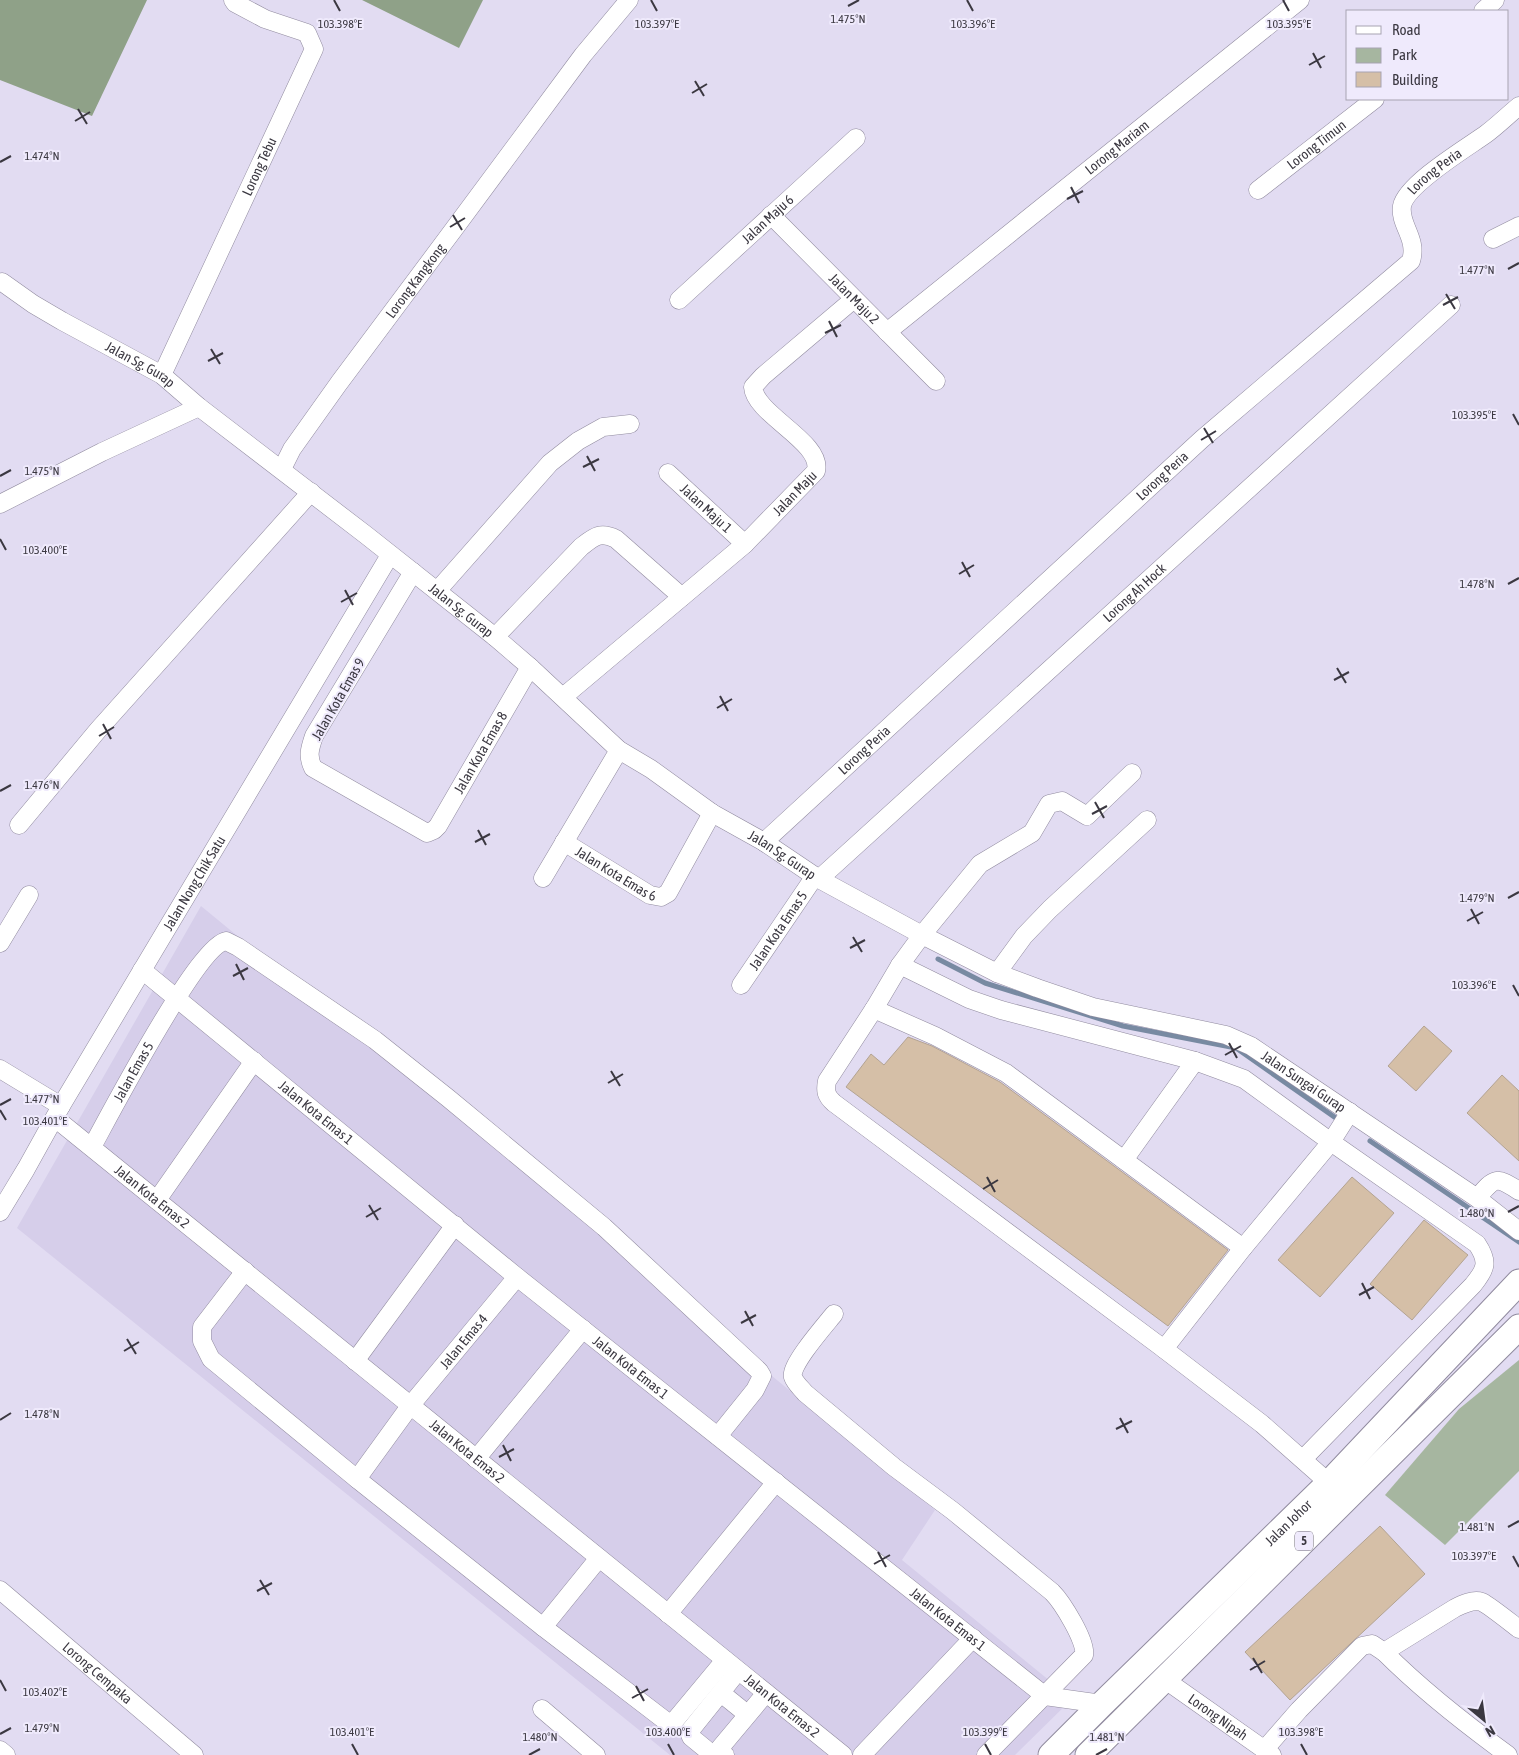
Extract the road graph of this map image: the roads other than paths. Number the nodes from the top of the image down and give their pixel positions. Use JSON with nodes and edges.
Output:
{"nodes":[{"id":1,"x":234,"y":0,"type":"edge"},
{"id":2,"x":629,"y":0,"type":"edge"},
{"id":3,"x":1300,"y":0,"type":"edge"},
{"id":4,"x":1495,"y":0,"type":"edge"},
{"id":5,"x":1484,"y":10,"type":"edge"},
{"id":6,"x":1374,"y":100,"type":"edge"},
{"id":7,"x":1519,"y":106,"type":"edge"},
{"id":8,"x":856,"y":138,"type":"dead end"},
{"id":9,"x":1258,"y":190,"type":"dead end"},
{"id":10,"x":771,"y":216,"type":"junction"},
{"id":11,"x":1519,"y":226,"type":"edge"},
{"id":12,"x":1493,"y":239,"type":"dead end"},
{"id":13,"x":2,"y":282,"type":"dead end"},
{"id":14,"x":854,"y":299,"type":"junction"},
{"id":15,"x":679,"y":300,"type":"dead end"},
{"id":16,"x":1451,"y":306,"type":"dead end"},
{"id":17,"x":888,"y":332,"type":"junction"},
{"id":18,"x":162,"y":375,"type":"junction"},
{"id":19,"x":936,"y":381,"type":"dead end"},
{"id":20,"x":200,"y":407,"type":"junction"},
{"id":21,"x":630,"y":424,"type":"dead end"},
{"id":22,"x":282,"y":469,"type":"junction"},
{"id":23,"x":668,"y":472,"type":"dead end"},
{"id":24,"x":310,"y":492,"type":"junction"},
{"id":25,"x":0,"y":504,"type":"edge"},
{"id":26,"x":745,"y":544,"type":"junction"},
{"id":27,"x":390,"y":554,"type":"junction"},
{"id":28,"x":413,"y":572,"type":"junction"},
{"id":29,"x":437,"y":591,"type":"junction"},
{"id":30,"x":682,"y":597,"type":"junction"},
{"id":31,"x":495,"y":637,"type":"junction"},
{"id":32,"x":530,"y":667,"type":"junction"},
{"id":33,"x":563,"y":697,"type":"junction"},
{"id":34,"x":619,"y":750,"type":"junction"},
{"id":35,"x":1132,"y":773,"type":"dead end"},
{"id":36,"x":712,"y":813,"type":"junction"},
{"id":37,"x":1147,"y":820,"type":"dead end"},
{"id":38,"x":19,"y":825,"type":"dead end"},
{"id":39,"x":427,"y":833,"type":"joint"},
{"id":40,"x":564,"y":842,"type":"junction"},
{"id":41,"x":764,"y":842,"type":"junction"},
{"id":42,"x":543,"y":878,"type":"dead end"},
{"id":43,"x":817,"y":878,"type":"junction"},
{"id":44,"x":29,"y":895,"type":"dead end"},
{"id":45,"x":922,"y":935,"type":"junction"},
{"id":46,"x":2,"y":936,"type":"edge"},
{"id":47,"x":900,"y":965,"type":"junction"},
{"id":48,"x":142,"y":970,"type":"junction"},
{"id":49,"x":997,"y":973,"type":"junction"},
{"id":50,"x":741,"y":985,"type":"dead end"},
{"id":51,"x":176,"y":998,"type":"junction"},
{"id":52,"x":874,"y":1010,"type":"junction"},
{"id":53,"x":254,"y":1061,"type":"junction"},
{"id":54,"x":1195,"y":1061,"type":"junction"},
{"id":55,"x":0,"y":1069,"type":"edge"},
{"id":56,"x":58,"y":1112,"type":"junction"},
{"id":57,"x":1350,"y":1112,"type":"junction"},
{"id":58,"x":1330,"y":1142,"type":"junction"},
{"id":59,"x":92,"y":1147,"type":"junction"},
{"id":60,"x":1124,"y":1160,"type":"junction"},
{"id":61,"x":1519,"y":1192,"type":"edge"},
{"id":62,"x":1477,"y":1198,"type":"junction"},
{"id":63,"x":157,"y":1200,"type":"junction"},
{"id":64,"x":0,"y":1212,"type":"edge"},
{"id":65,"x":455,"y":1225,"type":"junction"},
{"id":66,"x":1519,"y":1231,"type":"edge"},
{"id":67,"x":1243,"y":1248,"type":"junction"},
{"id":68,"x":245,"y":1271,"type":"junction"},
{"id":69,"x":517,"y":1277,"type":"junction"},
{"id":70,"x":1519,"y":1282,"type":"edge"},
{"id":71,"x":834,"y":1314,"type":"dead end"},
{"id":72,"x":1519,"y":1327,"type":"edge"},
{"id":73,"x":584,"y":1329,"type":"junction"},
{"id":74,"x":1164,"y":1349,"type":"junction"},
{"id":75,"x":355,"y":1361,"type":"junction"},
{"id":76,"x":410,"y":1406,"type":"junction"},
{"id":77,"x":718,"y":1436,"type":"junction"},
{"id":78,"x":476,"y":1459,"type":"junction"},
{"id":79,"x":1303,"y":1459,"type":"junction"},
{"id":80,"x":356,"y":1479,"type":"junction"},
{"id":81,"x":776,"y":1482,"type":"junction"},
{"id":82,"x":1329,"y":1483,"type":"junction"},
{"id":83,"x":598,"y":1558,"type":"junction"},
{"id":84,"x":0,"y":1590,"type":"edge"},
{"id":85,"x":668,"y":1614,"type":"junction"},
{"id":86,"x":543,"y":1627,"type":"junction"},
{"id":87,"x":1519,"y":1629,"type":"edge"},
{"id":88,"x":974,"y":1638,"type":"junction"},
{"id":89,"x":1384,"y":1652,"type":"junction"},
{"id":90,"x":732,"y":1666,"type":"junction"},
{"id":91,"x":1164,"y":1680,"type":"junction"},
{"id":92,"x":721,"y":1693,"type":"junction"},
{"id":93,"x":766,"y":1693,"type":"junction"},
{"id":94,"x":1045,"y":1696,"type":"junction"},
{"id":95,"x":1102,"y":1704,"type":"junction"},
{"id":96,"x":542,"y":1709,"type":"dead end"},
{"id":97,"x":747,"y":1714,"type":"junction"},
{"id":98,"x":0,"y":1750,"type":"edge"},
{"id":99,"x":1268,"y":1752,"type":"edge"},
{"id":100,"x":1094,"y":1753,"type":"edge"},
{"id":101,"x":6,"y":1755,"type":"edge"},
{"id":102,"x":194,"y":1755,"type":"edge"},
{"id":103,"x":596,"y":1755,"type":"edge"},
{"id":104,"x":714,"y":1755,"type":"edge"},
{"id":105,"x":725,"y":1755,"type":"edge"},
{"id":106,"x":843,"y":1755,"type":"edge"},
{"id":107,"x":862,"y":1755,"type":"edge"},
{"id":108,"x":986,"y":1755,"type":"edge"},
{"id":109,"x":1051,"y":1755,"type":"edge"},
{"id":110,"x":1508,"y":1755,"type":"edge"}],
"edges":[{"from":1,"to":18,"type":"street","name":"Lorong Tebu"},
{"from":2,"to":22,"type":"street","name":"Lorong Kangkong"},
{"from":3,"to":17,"type":"street","name":"Lorong Mariam"},
{"from":4,"to":5,"type":"street"},
{"from":6,"to":9,"type":"street","name":"Lorong Timun"},
{"from":7,"to":41,"type":"street","name":"Lorong Peria"},
{"from":8,"to":10,"type":"street","name":"Jalan Maju 6"},
{"from":10,"to":14,"type":"street","name":"Jalan Maju 2"},
{"from":10,"to":15,"type":"street","name":"Jalan Maju 6"},
{"from":11,"to":12,"type":"street"},
{"from":13,"to":18,"type":"street","name":"Jalan Sg. Gurap"},
{"from":14,"to":17,"type":"street","name":"Jalan Maju 2"},
{"from":14,"to":26,"type":"street","name":"Jalan Maju"},
{"from":16,"to":43,"type":"street","name":"Lorong Ah Hock"},
{"from":17,"to":19,"type":"street","name":"Jalan Maju 2"},
{"from":18,"to":20,"type":"street","name":"Jalan Sg. Gurap"},
{"from":20,"to":22,"type":"street","name":"Jalan Sg. Gurap"},
{"from":20,"to":25,"type":"street"},
{"from":21,"to":29,"type":"street"},
{"from":22,"to":24,"type":"street","name":"Jalan Sg. Gurap"},
{"from":23,"to":26,"type":"street","name":"Jalan Maju 1"},
{"from":24,"to":27,"type":"street","name":"Jalan Sg. Gurap"},
{"from":24,"to":38,"type":"street"},
{"from":26,"to":30,"type":"street","name":"Jalan Maju"},
{"from":27,"to":28,"type":"street","name":"Jalan Sg. Gurap"},
{"from":27,"to":48,"type":"street","name":"Jalan Nong Chik Satu"},
{"from":28,"to":29,"type":"street","name":"Jalan Sg. Gurap"},
{"from":28,"to":39,"type":"street","name":"Jalan Kota Emas 9"},
{"from":29,"to":31,"type":"street","name":"Jalan Sg. Gurap"},
{"from":30,"to":31,"type":"street"},
{"from":30,"to":33,"type":"street","name":"Jalan Maju"},
{"from":31,"to":32,"type":"street","name":"Jalan Sg. Gurap"},
{"from":32,"to":33,"type":"street","name":"Jalan Sg. Gurap"},
{"from":32,"to":39,"type":"street","name":"Jalan Kota Emas 8"},
{"from":33,"to":34,"type":"street","name":"Jalan Sg. Gurap"},
{"from":34,"to":36,"type":"street","name":"Jalan Sg. Gurap"},
{"from":34,"to":40,"type":"street"},
{"from":35,"to":45,"type":"street"},
{"from":36,"to":40,"type":"street","name":"Jalan Kota Emas 6"},
{"from":36,"to":41,"type":"street","name":"Jalan Sg. Gurap"},
{"from":37,"to":49,"type":"street"},
{"from":40,"to":42,"type":"street"},
{"from":41,"to":43,"type":"street","name":"Jalan Sg. Gurap"},
{"from":43,"to":45,"type":"street","name":"Jalan Sg. Gurap"},
{"from":43,"to":50,"type":"street","name":"Jalan Kota Emas 5"},
{"from":44,"to":46,"type":"street"},
{"from":45,"to":47,"type":"street"},
{"from":45,"to":49,"type":"street","name":"Jalan Sungai Gurap"},
{"from":47,"to":52,"type":"street"},
{"from":47,"to":54,"type":"street"},
{"from":48,"to":51,"type":"street","name":"Jalan Kota Emas 1"},
{"from":48,"to":56,"type":"street","name":"Jalan Nong Chik Satu"},
{"from":49,"to":57,"type":"street","name":"Jalan Sungai Gurap"},
{"from":51,"to":53,"type":"street","name":"Jalan Kota Emas 1"},
{"from":51,"to":59,"type":"street","name":"Jalan Emas 5"},
{"from":51,"to":77,"type":"street","name":"Jalan Emas 5"},
{"from":52,"to":60,"type":"street"},
{"from":52,"to":74,"type":"street"},
{"from":53,"to":63,"type":"street"},
{"from":53,"to":65,"type":"street","name":"Jalan Kota Emas 1"},
{"from":54,"to":58,"type":"street"},
{"from":54,"to":60,"type":"street"},
{"from":55,"to":56,"type":"street","name":"Jalan Kota Emas 2"},
{"from":56,"to":59,"type":"street","name":"Jalan Kota Emas 2"},
{"from":56,"to":64,"type":"street","name":"Jalan Nong Chik Satu"},
{"from":57,"to":58,"type":"street"},
{"from":57,"to":62,"type":"street","name":"Jalan Sungai Gurap"},
{"from":58,"to":67,"type":"street"},
{"from":58,"to":79,"type":"street"},
{"from":59,"to":63,"type":"street","name":"Jalan Kota Emas 2"},
{"from":60,"to":67,"type":"street"},
{"from":61,"to":62,"type":"street"},
{"from":62,"to":66,"type":"street","name":"Jalan Sungai Gurap"},
{"from":63,"to":68,"type":"street","name":"Jalan Kota Emas 2"},
{"from":65,"to":69,"type":"street","name":"Jalan Kota Emas 1"},
{"from":65,"to":75,"type":"street"},
{"from":67,"to":74,"type":"street"},
{"from":68,"to":75,"type":"street","name":"Jalan Kota Emas 2"},
{"from":68,"to":80,"type":"street"},
{"from":69,"to":73,"type":"street","name":"Jalan Kota Emas 1"},
{"from":69,"to":76,"type":"street","name":"Jalan Emas 4"},
{"from":70,"to":82,"type":"highway","name":"Jalan Johor","number":"5"},
{"from":71,"to":94,"type":"street"},
{"from":72,"to":91,"type":"highway","name":"Jalan Johor","number":"5"},
{"from":73,"to":77,"type":"street","name":"Jalan Kota Emas 1"},
{"from":73,"to":78,"type":"street"},
{"from":74,"to":79,"type":"street"},
{"from":75,"to":76,"type":"street","name":"Jalan Kota Emas 2"},
{"from":76,"to":78,"type":"street","name":"Jalan Kota Emas 2"},
{"from":76,"to":80,"type":"street","name":"Jalan Emas 4"},
{"from":77,"to":81,"type":"street","name":"Jalan Kota Emas 1"},
{"from":78,"to":83,"type":"street","name":"Jalan Kota Emas 2"},
{"from":79,"to":82,"type":"street"},
{"from":80,"to":86,"type":"street"},
{"from":81,"to":85,"type":"street"},
{"from":81,"to":88,"type":"street","name":"Jalan Kota Emas 1"},
{"from":82,"to":95,"type":"highway","name":"Jalan Johor","number":"5"},
{"from":83,"to":85,"type":"street","name":"Jalan Kota Emas 2"},
{"from":83,"to":86,"type":"street"},
{"from":84,"to":102,"type":"street","name":"Lorong Cempaka"},
{"from":85,"to":90,"type":"street","name":"Jalan Kota Emas 2"},
{"from":86,"to":90,"type":"street"},
{"from":87,"to":89,"type":"street"},
{"from":88,"to":94,"type":"street","name":"Jalan Kota Emas 1"},
{"from":88,"to":107,"type":"street"},
{"from":89,"to":99,"type":"street"},
{"from":89,"to":110,"type":"street"},
{"from":90,"to":92,"type":"street"},
{"from":90,"to":93,"type":"street","name":"Jalan Kota Emas 2"},
{"from":91,"to":99,"type":"street","name":"Lorong Nipah"},
{"from":91,"to":100,"type":"highway","name":"Jalan Johor","number":"5"},
{"from":92,"to":97,"type":"street"},
{"from":92,"to":104,"type":"street"},
{"from":93,"to":97,"type":"street"},
{"from":93,"to":106,"type":"street","name":"Jalan Kota Emas 2"},
{"from":94,"to":95,"type":"street"},
{"from":94,"to":108,"type":"street"},
{"from":95,"to":109,"type":"highway","name":"Jalan Johor","number":"5"},
{"from":96,"to":103,"type":"street"},
{"from":97,"to":105,"type":"street"},
{"from":98,"to":101,"type":"street"}]}
